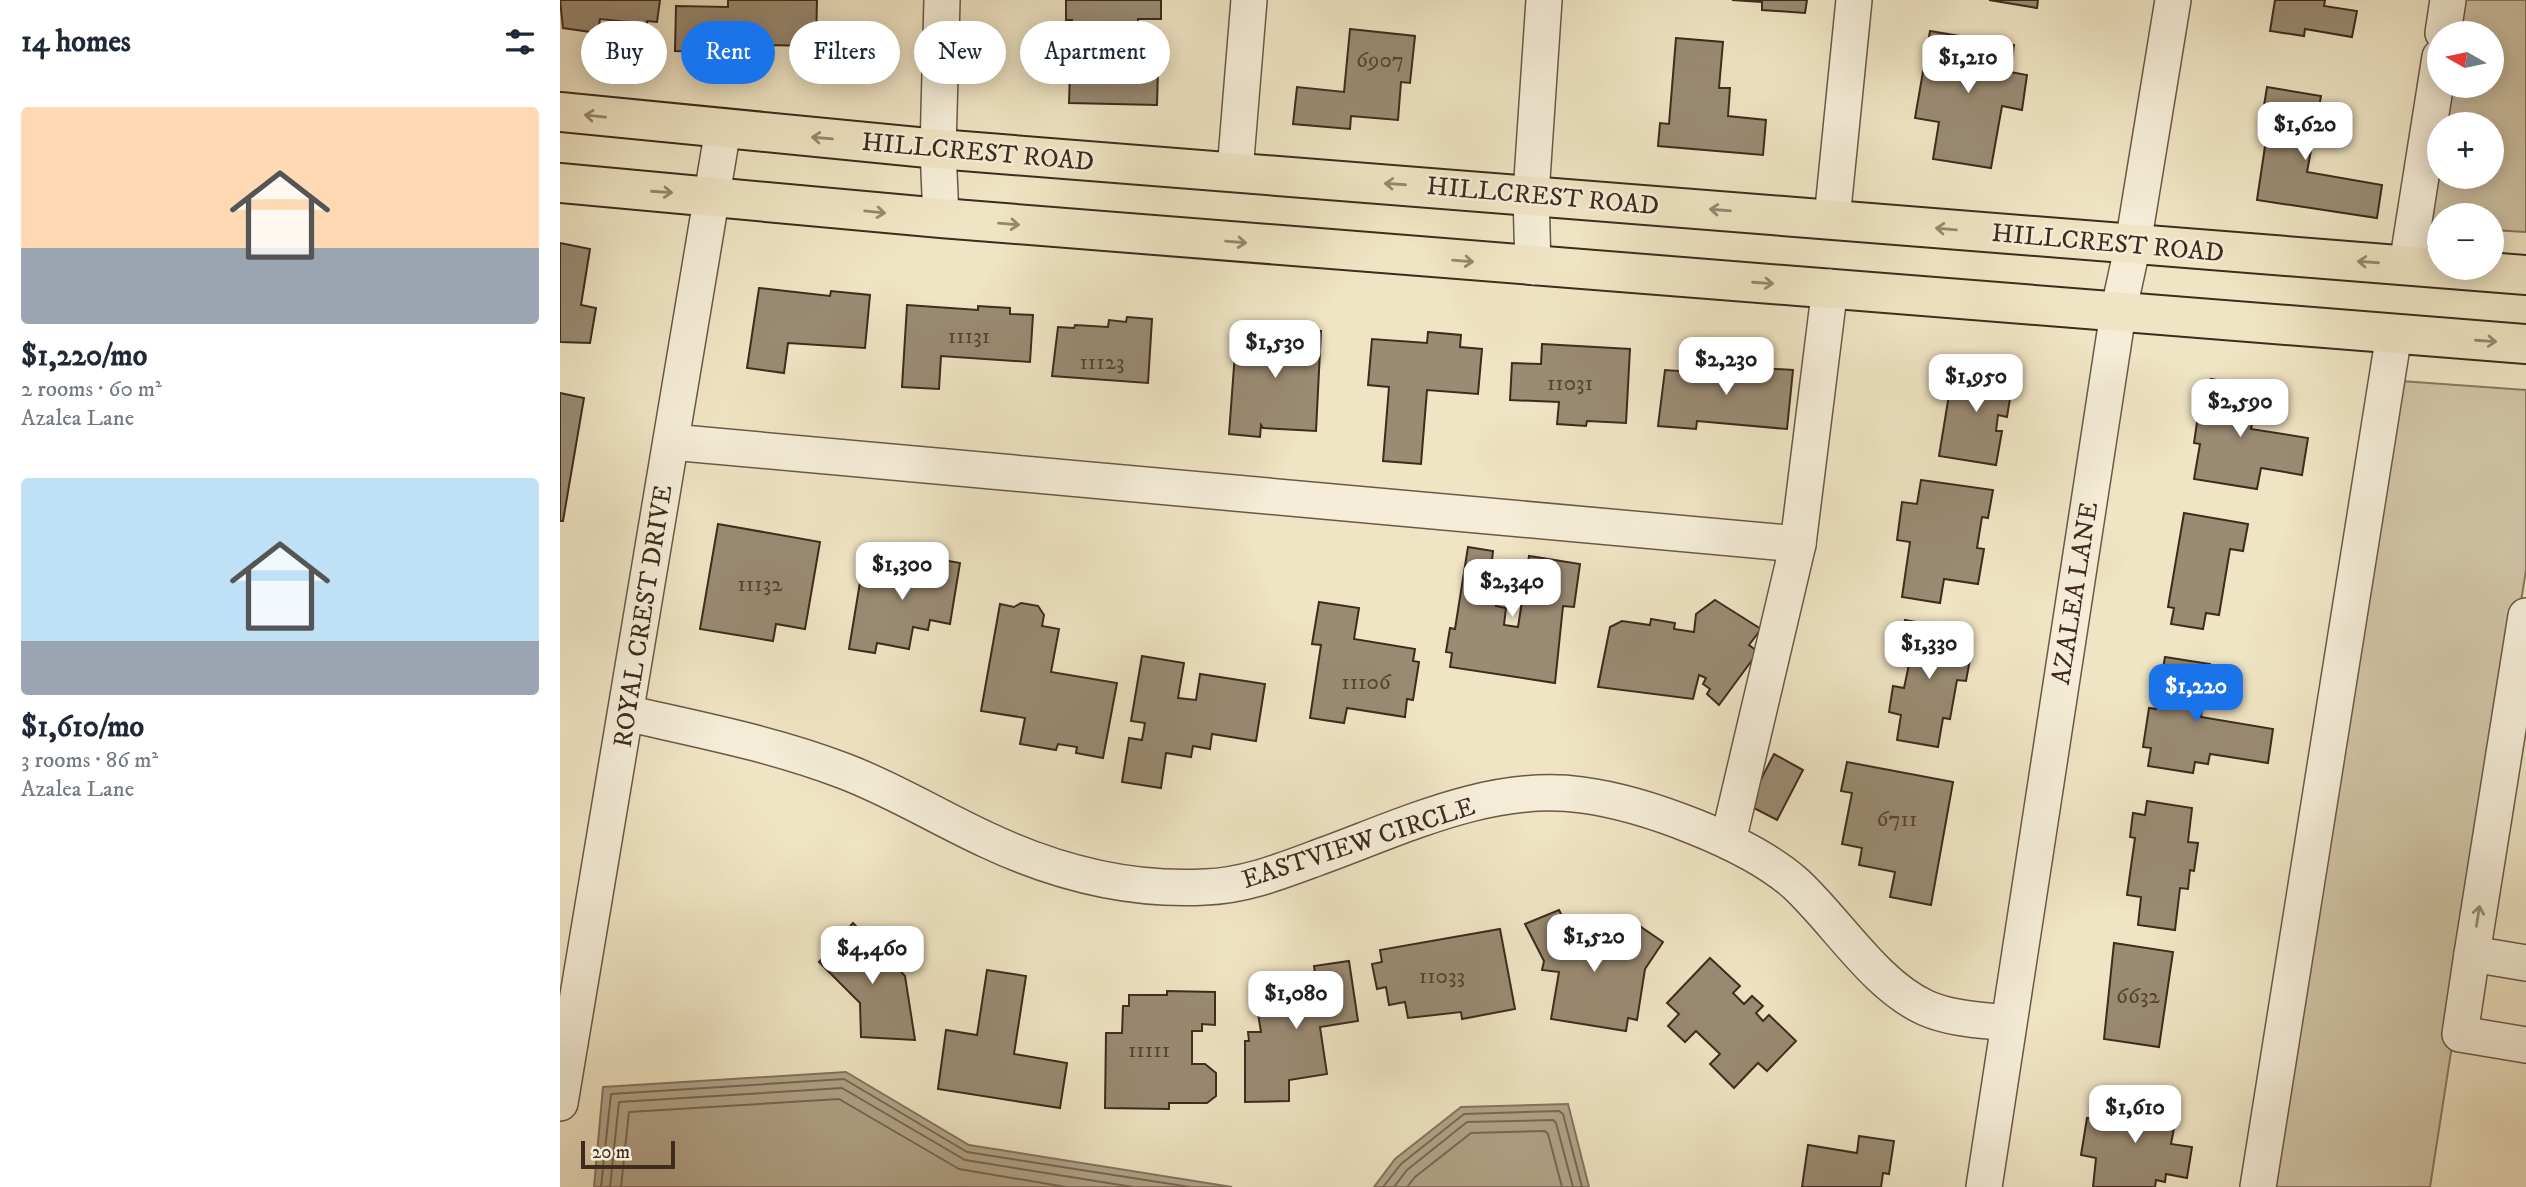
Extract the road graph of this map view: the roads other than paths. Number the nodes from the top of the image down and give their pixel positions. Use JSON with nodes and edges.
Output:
{"nodes":[{"id":1,"x":942,"y":0,"type":"edge"},
{"id":2,"x":1249,"y":0,"type":"edge"},
{"id":3,"x":1544,"y":0,"type":"edge"},
{"id":4,"x":1854,"y":0,"type":"edge"},
{"id":5,"x":2173,"y":0,"type":"edge"},
{"id":6,"x":2448,"y":0,"type":"edge"},
{"id":7,"x":2445,"y":21,"type":"edge"},
{"id":8,"x":2433,"y":98,"type":"edge"},
{"id":9,"x":560,"y":112,"type":"edge"},
{"id":10,"x":723,"y":129,"type":"junction"},
{"id":11,"x":939,"y":149,"type":"junction"},
{"id":12,"x":1235,"y":171,"type":"junction"},
{"id":13,"x":560,"y":183,"type":"edge"},
{"id":14,"x":1531,"y":194,"type":"junction"},
{"id":15,"x":710,"y":195,"type":"junction"},
{"id":16,"x":941,"y":218,"type":"junction"},
{"id":17,"x":1832,"y":219,"type":"junction"},
{"id":18,"x":2133,"y":244,"type":"junction"},
{"id":19,"x":2407,"y":265,"type":"junction"},
{"id":20,"x":1533,"y":267,"type":"junction"},
{"id":21,"x":2526,"y":275,"type":"edge"},
{"id":22,"x":1830,"y":287,"type":"junction"},
{"id":23,"x":2118,"y":313,"type":"junction"},
{"id":24,"x":2394,"y":334,"type":"junction"},
{"id":25,"x":2526,"y":344,"type":"edge"},
{"id":26,"x":671,"y":443,"type":"junction"},
{"id":27,"x":1798,"y":544,"type":"junction"},
{"id":28,"x":2526,"y":616,"type":"edge"},
{"id":29,"x":626,"y":713,"type":"junction"},
{"id":30,"x":1728,"y":841,"type":"junction"},
{"id":31,"x":2472,"y":954,"type":"junction"},
{"id":32,"x":2526,"y":963,"type":"edge"},
{"id":33,"x":2007,"y":1023,"type":"junction"},
{"id":34,"x":2526,"y":1045,"type":"edge"},
{"id":35,"x":560,"y":1103,"type":"edge"},
{"id":36,"x":1984,"y":1187,"type":"edge"},
{"id":37,"x":2258,"y":1187,"type":"edge"}],
"edges":[{"from":1,"to":11,"type":"street"},
{"from":2,"to":12,"type":"street"},
{"from":3,"to":14,"type":"street"},
{"from":4,"to":17,"type":"street"},
{"from":5,"to":18,"type":"street","name":"AZALEA LANE"},
{"from":6,"to":7,"type":"street"},
{"from":8,"to":19,"type":"street"},
{"from":10,"to":9,"type":"main road","name":"HILLCREST ROAD","one_way":true},
{"from":11,"to":10,"type":"main road","name":"HILLCREST ROAD","one_way":true},
{"from":10,"to":15,"type":"street","name":"ROYAL CREST DRIVE"},
{"from":11,"to":12,"type":"main road","name":"HILLCREST ROAD"},
{"from":11,"to":16,"type":"street"},
{"from":14,"to":12,"type":"main road","name":"HILLCREST ROAD","one_way":true},
{"from":13,"to":15,"type":"main road","one_way":true},
{"from":17,"to":14,"type":"main road","name":"HILLCREST ROAD","one_way":true},
{"from":14,"to":20,"type":"street"},
{"from":15,"to":16,"type":"main road","one_way":true},
{"from":15,"to":26,"type":"street","name":"ROYAL CREST DRIVE"},
{"from":16,"to":20,"type":"main road","one_way":true},
{"from":18,"to":17,"type":"main road","name":"HILLCREST ROAD","one_way":true},
{"from":19,"to":18,"type":"main road","name":"HILLCREST ROAD","one_way":true},
{"from":18,"to":23,"type":"street","name":"AZALEA LANE"},
{"from":19,"to":21,"type":"main road","name":"HILLCREST ROAD"},
{"from":20,"to":22,"type":"main road","one_way":true},
{"from":22,"to":23,"type":"main road"},
{"from":22,"to":27,"type":"street"},
{"from":23,"to":24,"type":"main road"},
{"from":23,"to":33,"type":"street","name":"AZALEA LANE"},
{"from":24,"to":25,"type":"main road","one_way":true},
{"from":24,"to":37,"type":"street"},
{"from":26,"to":27,"type":"street"},
{"from":26,"to":29,"type":"street","name":"ROYAL CREST DRIVE"},
{"from":27,"to":30,"type":"street"},
{"from":31,"to":28,"type":"street","one_way":true},
{"from":29,"to":30,"type":"street","name":"EASTVIEW CIRCLE"},
{"from":29,"to":35,"type":"street","name":"ROYAL CREST DRIVE"},
{"from":30,"to":33,"type":"street","name":"EASTVIEW CIRCLE"},
{"from":31,"to":32,"type":"street"},
{"from":31,"to":34,"type":"street"},
{"from":33,"to":36,"type":"street","name":"AZALEA LANE"}]}
